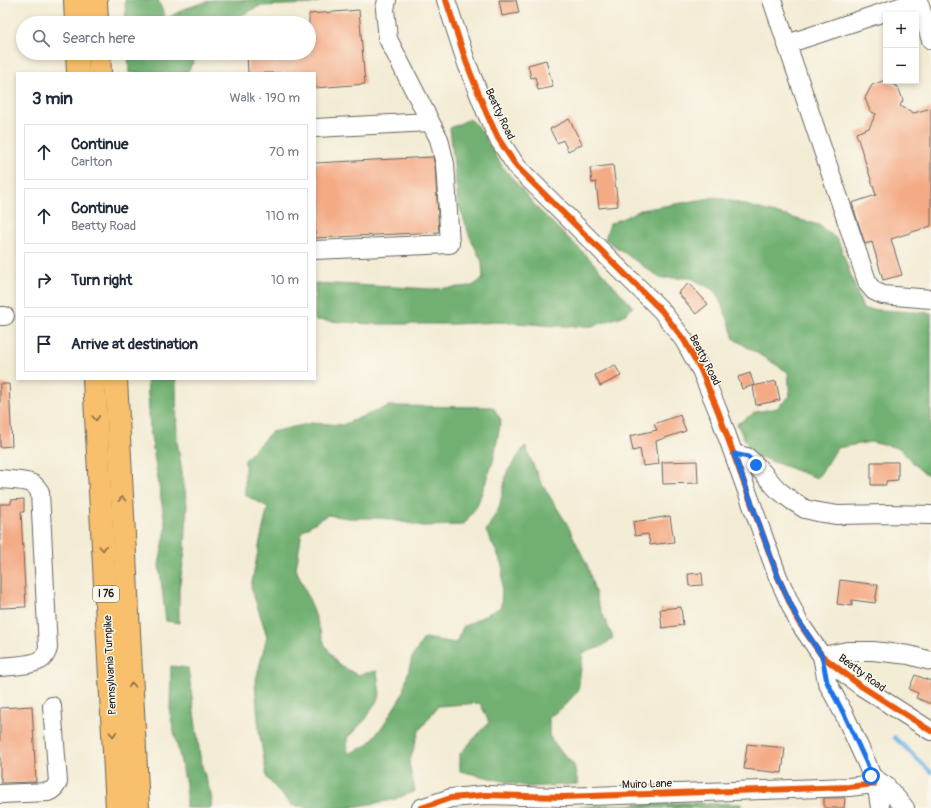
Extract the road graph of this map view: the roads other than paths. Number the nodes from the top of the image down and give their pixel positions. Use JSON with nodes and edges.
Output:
{"nodes":[{"id":1,"x":75,"y":0,"type":"edge"},
{"id":2,"x":96,"y":0,"type":"edge"},
{"id":3,"x":387,"y":0,"type":"edge"},
{"id":4,"x":446,"y":0,"type":"edge"},
{"id":5,"x":772,"y":0,"type":"edge"},
{"id":6,"x":918,"y":1,"type":"edge"},
{"id":7,"x":76,"y":16,"type":"edge"},
{"id":8,"x":97,"y":16,"type":"edge"},
{"id":9,"x":931,"y":40,"type":"edge"},
{"id":10,"x":787,"y":44,"type":"junction"},
{"id":11,"x":77,"y":60,"type":"edge"},
{"id":12,"x":99,"y":60,"type":"edge"},
{"id":13,"x":78,"y":72,"type":"edge"},
{"id":14,"x":100,"y":72,"type":"edge"},
{"id":15,"x":430,"y":122,"type":"junction"},
{"id":16,"x":316,"y":128,"type":"edge"},
{"id":17,"x":316,"y":250,"type":"edge"},
{"id":18,"x":931,"y":299,"type":"edge"},
{"id":19,"x":94,"y":380,"type":"edge"},
{"id":20,"x":116,"y":380,"type":"edge"},
{"id":21,"x":734,"y":454,"type":"junction"},
{"id":22,"x":0,"y":479,"type":"edge"},
{"id":23,"x":931,"y":515,"type":"edge"},
{"id":24,"x":822,"y":656,"type":"junction"},
{"id":25,"x":931,"y":661,"type":"edge"},
{"id":26,"x":0,"y":667,"type":"edge"},
{"id":27,"x":52,"y":706,"type":"dead end"},
{"id":28,"x":931,"y":731,"type":"edge"},
{"id":29,"x":873,"y":780,"type":"junction"},
{"id":30,"x":0,"y":794,"type":"edge"},
{"id":31,"x":117,"y":808,"type":"edge"},
{"id":32,"x":138,"y":808,"type":"edge"},
{"id":33,"x":421,"y":808,"type":"edge"},
{"id":34,"x":880,"y":808,"type":"edge"},
{"id":35,"x":906,"y":808,"type":"edge"}],
"edges":[{"from":1,"to":7,"type":"highway"},
{"from":2,"to":8,"type":"highway"},
{"from":3,"to":15,"type":"street"},
{"from":4,"to":21,"type":"street","name":"Beatty Road"},
{"from":5,"to":10,"type":"street"},
{"from":6,"to":9,"type":"street"},
{"from":6,"to":10,"type":"street"},
{"from":10,"to":18,"type":"street"},
{"from":11,"to":13,"type":"highway"},
{"from":12,"to":14,"type":"highway"},
{"from":15,"to":16,"type":"street"},
{"from":15,"to":17,"type":"street"},
{"from":19,"to":31,"type":"highway","name":"Pennsylvania Turnpike","number":"I 76","one_way":true},
{"from":32,"to":20,"type":"highway","name":"Pennsylvania Turnpike","number":"I 76","one_way":true},
{"from":21,"to":23,"type":"street"},
{"from":21,"to":24,"type":"street","name":"Beatty Road"},
{"from":22,"to":26,"type":"street"},
{"from":24,"to":25,"type":"street"},
{"from":24,"to":28,"type":"street","name":"Beatty Road"},
{"from":24,"to":29,"type":"street"},
{"from":27,"to":30,"type":"street"},
{"from":29,"to":33,"type":"street","name":"Muiro Lane"},
{"from":29,"to":34,"type":"street"},
{"from":29,"to":35,"type":"street"}]}
